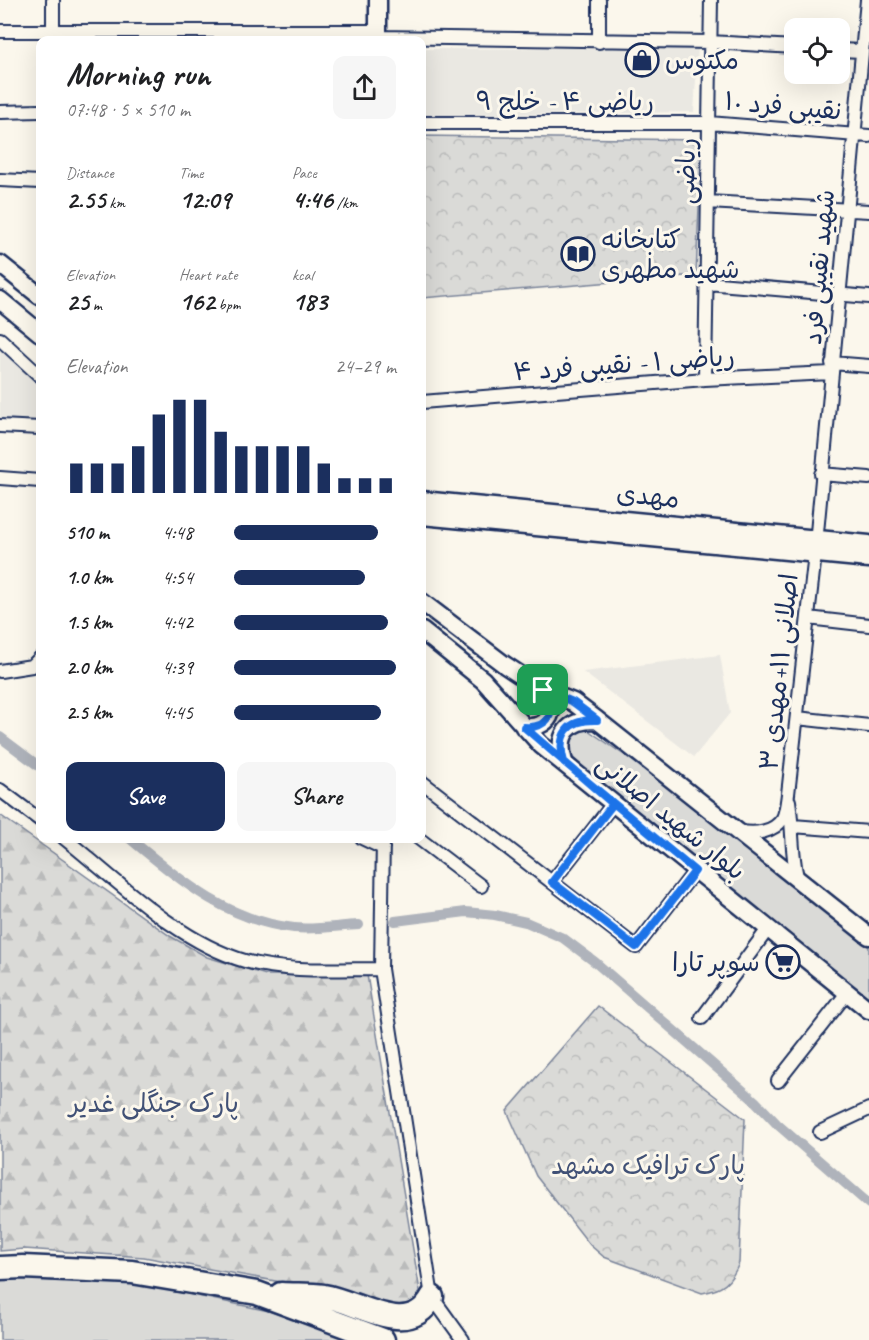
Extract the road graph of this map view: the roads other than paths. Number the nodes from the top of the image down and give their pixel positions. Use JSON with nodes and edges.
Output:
{"nodes":[{"id":1,"x":53,"y":0,"type":"edge"},
{"id":2,"x":378,"y":0,"type":"edge"},
{"id":3,"x":599,"y":0,"type":"edge"},
{"id":4,"x":711,"y":0,"type":"edge"},
{"id":5,"x":867,"y":0,"type":"edge"},
{"id":6,"x":0,"y":31,"type":"edge"},
{"id":7,"x":53,"y":36,"type":"edge"},
{"id":8,"x":378,"y":36,"type":"edge"},
{"id":9,"x":426,"y":37,"type":"edge"},
{"id":10,"x":598,"y":42,"type":"junction"},
{"id":11,"x":710,"y":42,"type":"junction"},
{"id":12,"x":784,"y":46,"type":"edge"},
{"id":13,"x":864,"y":56,"type":"edge"},
{"id":14,"x":36,"y":111,"type":"edge"},
{"id":15,"x":0,"y":112,"type":"edge"},
{"id":16,"x":426,"y":123,"type":"edge"},
{"id":17,"x":709,"y":123,"type":"junction"},
{"id":18,"x":854,"y":134,"type":"junction"},
{"id":19,"x":869,"y":136,"type":"edge"},
{"id":20,"x":0,"y":180,"type":"edge"},
{"id":21,"x":36,"y":182,"type":"edge"},
{"id":22,"x":708,"y":202,"type":"junction"},
{"id":23,"x":847,"y":209,"type":"junction"},
{"id":24,"x":869,"y":211,"type":"edge"},
{"id":25,"x":0,"y":264,"type":"edge"},
{"id":26,"x":707,"y":283,"type":"junction"},
{"id":27,"x":36,"y":289,"type":"edge"},
{"id":28,"x":838,"y":295,"type":"junction"},
{"id":29,"x":869,"y":297,"type":"edge"},
{"id":30,"x":0,"y":300,"type":"edge"},
{"id":31,"x":36,"y":330,"type":"edge"},
{"id":32,"x":0,"y":339,"type":"edge"},
{"id":33,"x":869,"y":366,"type":"edge"},
{"id":34,"x":832,"y":368,"type":"junction"},
{"id":35,"x":36,"y":371,"type":"edge"},
{"id":36,"x":705,"y":379,"type":"junction"},
{"id":37,"x":426,"y":402,"type":"edge"},
{"id":38,"x":0,"y":426,"type":"edge"},
{"id":39,"x":36,"y":429,"type":"edge"},
{"id":40,"x":821,"y":474,"type":"junction"},
{"id":41,"x":0,"y":478,"type":"edge"},
{"id":42,"x":869,"y":478,"type":"edge"},
{"id":43,"x":36,"y":481,"type":"edge"},
{"id":44,"x":426,"y":500,"type":"edge"},
{"id":45,"x":426,"y":516,"type":"edge"},
{"id":46,"x":869,"y":544,"type":"edge"},
{"id":47,"x":815,"y":546,"type":"junction"},
{"id":48,"x":869,"y":559,"type":"edge"},
{"id":49,"x":426,"y":605,"type":"edge"},
{"id":50,"x":808,"y":618,"type":"junction"},
{"id":51,"x":869,"y":625,"type":"edge"},
{"id":52,"x":426,"y":634,"type":"edge"},
{"id":53,"x":36,"y":662,"type":"edge"},
{"id":54,"x":0,"y":671,"type":"edge"},
{"id":55,"x":543,"y":690,"type":"junction"},
{"id":56,"x":797,"y":718,"type":"junction"},
{"id":57,"x":597,"y":720,"type":"junction"},
{"id":58,"x":869,"y":726,"type":"edge"},
{"id":59,"x":524,"y":727,"type":"junction"},
{"id":60,"x":564,"y":762,"type":"junction"},
{"id":61,"x":426,"y":785,"type":"edge"},
{"id":62,"x":0,"y":790,"type":"edge"},
{"id":63,"x":788,"y":794,"type":"junction"},
{"id":64,"x":613,"y":804,"type":"junction"},
{"id":65,"x":36,"y":817,"type":"edge"},
{"id":66,"x":793,"y":826,"type":"junction"},
{"id":67,"x":738,"y":830,"type":"junction"},
{"id":68,"x":869,"y":832,"type":"edge"},
{"id":69,"x":70,"y":843,"type":"edge"},
{"id":70,"x":383,"y":843,"type":"edge"},
{"id":71,"x":425,"y":843,"type":"edge"},
{"id":72,"x":695,"y":871,"type":"junction"},
{"id":73,"x":797,"y":877,"type":"junction"},
{"id":74,"x":552,"y":882,"type":"junction"},
{"id":75,"x":481,"y":886,"type":"dead end"},
{"id":76,"x":768,"y":929,"type":"junction"},
{"id":77,"x":867,"y":934,"type":"edge"},
{"id":78,"x":381,"y":969,"type":"junction"},
{"id":79,"x":847,"y":993,"type":"junction"},
{"id":80,"x":869,"y":1010,"type":"edge"},
{"id":81,"x":702,"y":1018,"type":"dead end"},
{"id":82,"x":778,"y":1081,"type":"dead end"},
{"id":83,"x":869,"y":1109,"type":"edge"},
{"id":84,"x":820,"y":1132,"type":"dead end"},
{"id":85,"x":0,"y":1268,"type":"edge"},
{"id":86,"x":257,"y":1293,"type":"junction"},
{"id":87,"x":432,"y":1297,"type":"junction"},
{"id":88,"x":383,"y":1340,"type":"edge"},
{"id":89,"x":463,"y":1340,"type":"edge"}],
"edges":[{"from":1,"to":7,"type":"street"},
{"from":2,"to":8,"type":"main road"},
{"from":3,"to":10,"type":"street"},
{"from":4,"to":11,"type":"street","name":"ریاضی"},
{"from":5,"to":13,"type":"street","name":"شهید نقیبی فرد"},
{"from":6,"to":7,"type":"street"},
{"from":7,"to":8,"type":"street"},
{"from":9,"to":10,"type":"street"},
{"from":10,"to":11,"type":"street"},
{"from":11,"to":12,"type":"street"},
{"from":11,"to":17,"type":"street","name":"ریاضی"},
{"from":13,"to":18,"type":"street","name":"شهید نقیبی فرد"},
{"from":14,"to":15,"type":"street"},
{"from":16,"to":17,"type":"street","name":"ریاضی ۴ - خلج ۹"},
{"from":17,"to":18,"type":"street","name":"نقیبی فرد ۱۰"},
{"from":17,"to":22,"type":"street","name":"ریاضی"},
{"from":18,"to":19,"type":"street","name":"نقیبی فرد ۱۰"},
{"from":18,"to":23,"type":"street","name":"شهید نقیبی فرد"},
{"from":20,"to":21,"type":"street"},
{"from":22,"to":23,"type":"street"},
{"from":22,"to":26,"type":"street","name":"ریاضی"},
{"from":23,"to":24,"type":"street"},
{"from":23,"to":28,"type":"street","name":"شهید نقیبی فرد"},
{"from":25,"to":27,"type":"main road"},
{"from":26,"to":28,"type":"street"},
{"from":26,"to":36,"type":"street","name":"ریاضی"},
{"from":28,"to":29,"type":"street"},
{"from":28,"to":34,"type":"street","name":"شهید نقیبی فرد"},
{"from":30,"to":31,"type":"main road"},
{"from":32,"to":35,"type":"street"},
{"from":33,"to":34,"type":"street","name":"ریاضی ۱ - نقیبی فرد ۴"},
{"from":34,"to":36,"type":"street","name":"ریاضی ۱ - نقیبی فرد ۴"},
{"from":34,"to":40,"type":"street","name":"شهید نقیبی فرد"},
{"from":36,"to":37,"type":"street","name":"ریاضی ۱ - نقیبی فرد ۴"},
{"from":38,"to":39,"type":"street"},
{"from":40,"to":42,"type":"street"},
{"from":40,"to":47,"type":"street","name":"شهید نقیبی فرد"},
{"from":41,"to":43,"type":"street"},
{"from":44,"to":47,"type":"main road","name":"مهدی"},
{"from":45,"to":47,"type":"main road","name":"مهدی"},
{"from":46,"to":47,"type":"main road","name":"مهدی"},
{"from":47,"to":48,"type":"main road","name":"مهدی"},
{"from":47,"to":50,"type":"street","name":"اصلانی ۱۱+مهدی ۳"},
{"from":49,"to":55,"type":"main road","name":"بلوار شهید اصلانی"},
{"from":50,"to":51,"type":"street"},
{"from":50,"to":56,"type":"street","name":"اصلانی ۱۱+مهدی ۳"},
{"from":52,"to":59,"type":"main road","name":"بلوار شهید اصلانی"},
{"from":53,"to":54,"type":"street"},
{"from":55,"to":57,"type":"main road","name":"بلوار شهید اصلانی"},
{"from":55,"to":59,"type":"main road"},
{"from":56,"to":58,"type":"street"},
{"from":56,"to":63,"type":"street","name":"اصلانی ۱۱+مهدی ۳"},
{"from":57,"to":60,"type":"main road"},
{"from":57,"to":67,"type":"main road","name":"بلوار شهید اصلانی"},
{"from":59,"to":60,"type":"main road","name":"بلوار شهید اصلانی"},
{"from":60,"to":64,"type":"main road","name":"بلوار شهید اصلانی"},
{"from":61,"to":74,"type":"street"},
{"from":62,"to":65,"type":"street"},
{"from":63,"to":66,"type":"street"},
{"from":63,"to":67,"type":"street"},
{"from":64,"to":72,"type":"main road","name":"بلوار شهید اصلانی"},
{"from":64,"to":74,"type":"street"},
{"from":66,"to":68,"type":"street"},
{"from":66,"to":73,"type":"street"},
{"from":67,"to":73,"type":"main road","name":"بلوار شهید اصلانی"},
{"from":69,"to":78,"type":"street"},
{"from":70,"to":78,"type":"street"},
{"from":71,"to":75,"type":"street"},
{"from":72,"to":74,"type":"street"},
{"from":72,"to":76,"type":"main road","name":"بلوار شهید اصلانی"},
{"from":73,"to":77,"type":"main road","name":"بلوار شهید اصلانی"},
{"from":76,"to":79,"type":"main road","name":"بلوار شهید اصلانی"},
{"from":76,"to":81,"type":"street"},
{"from":78,"to":87,"type":"street"},
{"from":79,"to":80,"type":"main road","name":"بلوار شهید اصلانی"},
{"from":79,"to":82,"type":"street"},
{"from":83,"to":84,"type":"street"},
{"from":85,"to":86,"type":"highway"},
{"from":86,"to":87,"type":"highway"},
{"from":86,"to":88,"type":"highway"},
{"from":87,"to":89,"type":"street"}]}
